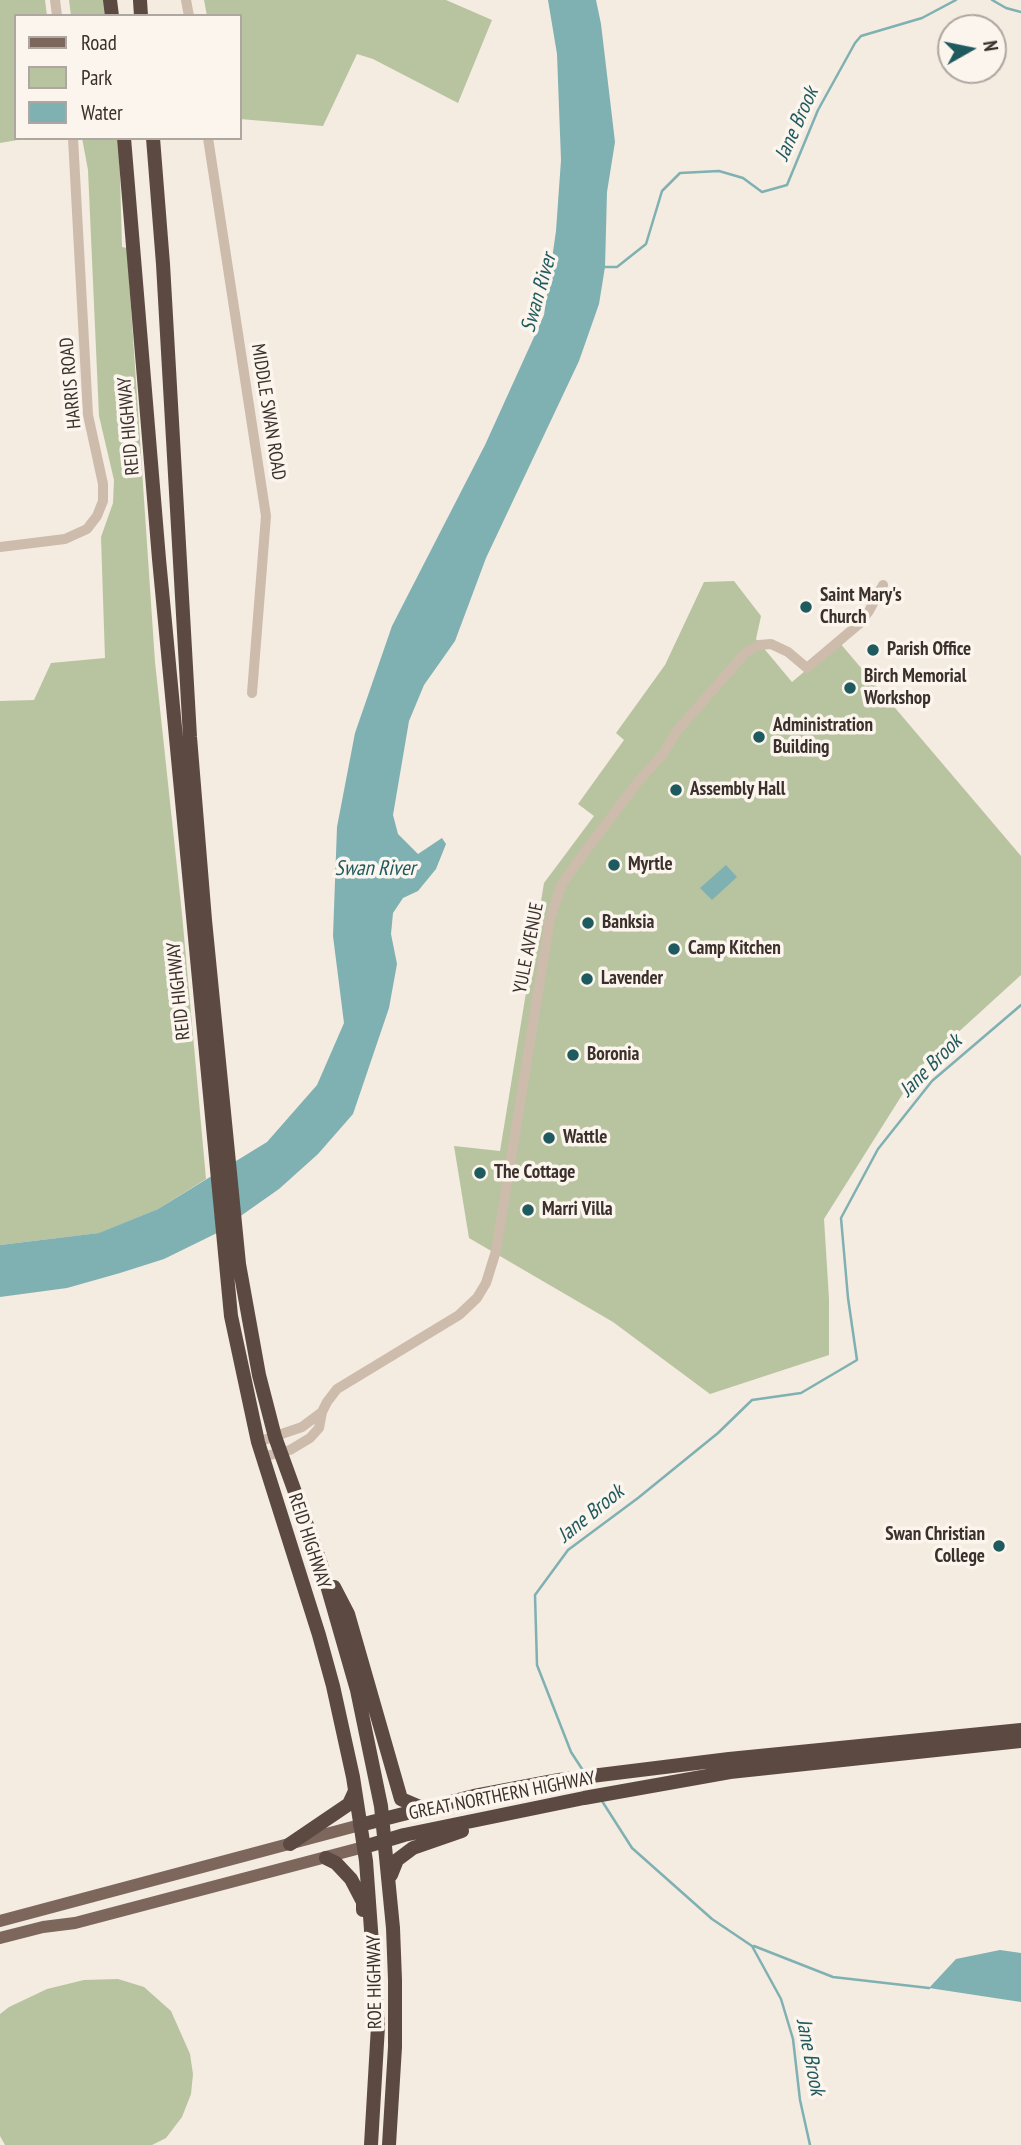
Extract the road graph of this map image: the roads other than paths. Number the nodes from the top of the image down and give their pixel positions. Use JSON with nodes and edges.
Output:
{"nodes":[{"id":1,"x":73,"y":140,"type":"edge"},
{"id":2,"x":124,"y":140,"type":"edge"},
{"id":3,"x":153,"y":140,"type":"edge"},
{"id":4,"x":208,"y":140,"type":"edge"},
{"id":5,"x":0,"y":547,"type":"edge"},
{"id":6,"x":883,"y":585,"type":"dead end"},
{"id":7,"x":253,"y":693,"type":"dead end"},
{"id":8,"x":199,"y":924,"type":"junction"},
{"id":9,"x":230,"y":1242,"type":"junction"},
{"id":10,"x":322,"y":1412,"type":"junction"},
{"id":11,"x":258,"y":1442,"type":"junction"},
{"id":12,"x":277,"y":1444,"type":"junction"},
{"id":13,"x":262,"y":1457,"type":"junction"},
{"id":14,"x":320,"y":1561,"type":"junction"},
{"id":15,"x":1021,"y":1730,"type":"edge"},
{"id":16,"x":1021,"y":1741,"type":"edge"},
{"id":17,"x":355,"y":1791,"type":"junction"},
{"id":18,"x":422,"y":1808,"type":"junction"},
{"id":19,"x":517,"y":1813,"type":"junction"},
{"id":20,"x":383,"y":1819,"type":"junction"},
{"id":21,"x":360,"y":1825,"type":"junction"},
{"id":22,"x":386,"y":1840,"type":"junction"},
{"id":23,"x":290,"y":1844,"type":"junction"},
{"id":24,"x":364,"y":1847,"type":"junction"},
{"id":25,"x":326,"y":1857,"type":"junction"},
{"id":26,"x":169,"y":1877,"type":"junction"},
{"id":27,"x":390,"y":1887,"type":"junction"},
{"id":28,"x":199,"y":1891,"type":"junction"},
{"id":29,"x":0,"y":1921,"type":"edge"},
{"id":30,"x":0,"y":1938,"type":"edge"},
{"id":31,"x":378,"y":2026,"type":"junction"},
{"id":32,"x":371,"y":2145,"type":"edge"},
{"id":33,"x":389,"y":2145,"type":"edge"}],
"edges":[{"from":1,"to":5,"type":"street","name":"HARRIS ROAD"},
{"from":2,"to":8,"type":"highway","name":"REID HIGHWAY"},
{"from":3,"to":8,"type":"highway","name":"REID HIGHWAY"},
{"from":4,"to":7,"type":"street","name":"MIDDLE SWAN ROAD"},
{"from":6,"to":10,"type":"street","name":"YULE AVENUE"},
{"from":8,"to":9,"type":"highway","name":"REID HIGHWAY"},
{"from":9,"to":11,"type":"highway","name":"REID HIGHWAY"},
{"from":9,"to":12,"type":"highway","name":"REID HIGHWAY"},
{"from":10,"to":12,"type":"street","name":"YULE AVENUE"},
{"from":10,"to":12,"type":"street","name":"YULE AVENUE"},
{"from":11,"to":12,"type":"street","name":"YULE AVENUE"},
{"from":11,"to":13,"type":"highway","name":"REID HIGHWAY"},
{"from":12,"to":13,"type":"street","name":"YULE AVENUE"},
{"from":12,"to":14,"type":"highway","name":"REID HIGHWAY"},
{"from":13,"to":17,"type":"highway","name":"REID HIGHWAY"},
{"from":14,"to":18,"type":"highway"},
{"from":14,"to":20,"type":"highway","name":"REID HIGHWAY"},
{"from":15,"to":18,"type":"highway","name":"GREAT NORTHERN HIGHWAY"},
{"from":16,"to":19,"type":"highway","name":"GREAT NORTHERN HIGHWAY"},
{"from":17,"to":21,"type":"highway","name":"REID HIGHWAY"},
{"from":17,"to":23,"type":"highway"},
{"from":18,"to":20,"type":"highway","name":"GREAT NORTHERN HIGHWAY"},
{"from":19,"to":22,"type":"highway","name":"GREAT NORTHERN HIGHWAY"},
{"from":19,"to":27,"type":"highway"},
{"from":20,"to":21,"type":"highway","name":"GREAT NORTHERN HIGHWAY"},
{"from":20,"to":22,"type":"highway","name":"ROE HIGHWAY"},
{"from":21,"to":23,"type":"main road","name":"GREAT NORTHERN HIGHWAY"},
{"from":21,"to":24,"type":"highway","name":"ROE HIGHWAY"},
{"from":22,"to":24,"type":"highway","name":"GREAT NORTHERN HIGHWAY"},
{"from":22,"to":27,"type":"highway","name":"ROE HIGHWAY"},
{"from":23,"to":26,"type":"main road","name":"GREAT NORTHERN HIGHWAY"},
{"from":24,"to":25,"type":"main road","name":"GREAT NORTHERN HIGHWAY"},
{"from":24,"to":31,"type":"highway","name":"ROE HIGHWAY"},
{"from":25,"to":28,"type":"main road","name":"GREAT NORTHERN HIGHWAY"},
{"from":25,"to":31,"type":"highway"},
{"from":26,"to":28,"type":"main road"},
{"from":26,"to":29,"type":"main road","name":"GREAT NORTHERN HIGHWAY"},
{"from":27,"to":33,"type":"highway","name":"ROE HIGHWAY"},
{"from":28,"to":30,"type":"main road","name":"GREAT NORTHERN HIGHWAY"},
{"from":31,"to":32,"type":"highway","name":"ROE HIGHWAY"}]}
